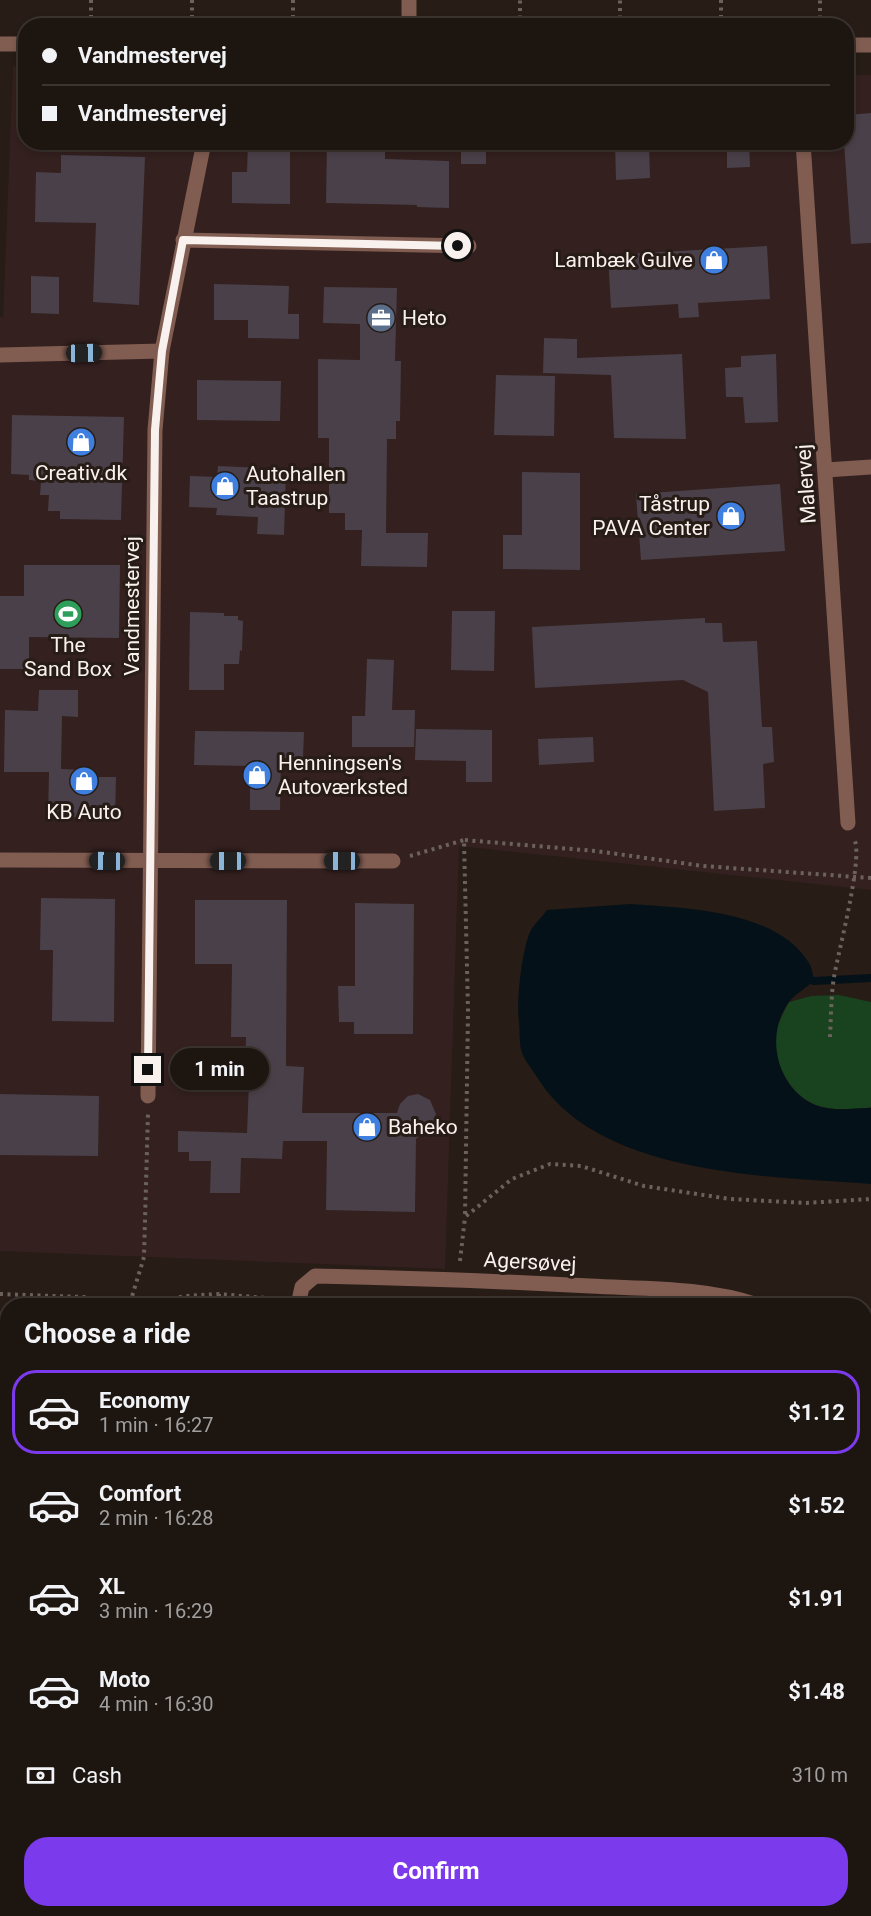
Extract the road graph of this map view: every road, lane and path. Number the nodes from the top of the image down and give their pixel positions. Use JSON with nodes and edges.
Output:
{"nodes":[{"id":1,"x":91,"y":0,"type":"edge"},
{"id":2,"x":192,"y":0,"type":"edge"},
{"id":3,"x":292,"y":0,"type":"edge"},
{"id":4,"x":409,"y":0,"type":"edge"},
{"id":5,"x":520,"y":0,"type":"edge"},
{"id":6,"x":620,"y":0,"type":"edge"},
{"id":7,"x":721,"y":0,"type":"edge"},
{"id":8,"x":820,"y":0,"type":"edge"},
{"id":9,"x":91,"y":18,"type":"edge"},
{"id":10,"x":192,"y":18,"type":"edge"},
{"id":11,"x":292,"y":18,"type":"edge"},
{"id":12,"x":409,"y":18,"type":"edge"},
{"id":13,"x":520,"y":18,"type":"edge"},
{"id":14,"x":620,"y":18,"type":"edge"},
{"id":15,"x":721,"y":18,"type":"edge"},
{"id":16,"x":820,"y":18,"type":"edge"},
{"id":17,"x":0,"y":44,"type":"edge"},
{"id":18,"x":18,"y":44,"type":"edge"},
{"id":19,"x":854,"y":45,"type":"edge"},
{"id":20,"x":871,"y":45,"type":"edge"},
{"id":21,"x":202,"y":150,"type":"edge"},
{"id":22,"x":804,"y":150,"type":"edge"},
{"id":23,"x":183,"y":240,"type":"junction"},
{"id":24,"x":470,"y":246,"type":"dead end"},
{"id":25,"x":162,"y":351,"type":"junction"},
{"id":26,"x":0,"y":355,"type":"edge"},
{"id":27,"x":871,"y":467,"type":"edge"},
{"id":28,"x":826,"y":470,"type":"junction"},
{"id":29,"x":848,"y":823,"type":"joint"},
{"id":30,"x":464,"y":840,"type":"junction"},
{"id":31,"x":0,"y":860,"type":"edge"},
{"id":32,"x":151,"y":861,"type":"junction"},
{"id":33,"x":393,"y":861,"type":"joint"},
{"id":34,"x":854,"y":876,"type":"junction"},
{"id":35,"x":871,"y":878,"type":"edge"},
{"id":36,"x":830,"y":1037,"type":"dead end"},
{"id":37,"x":148,"y":1095,"type":"joint"},
{"id":38,"x":871,"y":1199,"type":"edge"},
{"id":39,"x":465,"y":1217,"type":"junction"},
{"id":40,"x":458,"y":1279,"type":"junction"},
{"id":41,"x":0,"y":1294,"type":"edge"},
{"id":42,"x":219,"y":1294,"type":"junction"},
{"id":43,"x":92,"y":1298,"type":"edge"},
{"id":44,"x":131,"y":1298,"type":"edge"},
{"id":45,"x":176,"y":1298,"type":"edge"},
{"id":46,"x":219,"y":1298,"type":"edge"},
{"id":47,"x":300,"y":1298,"type":"edge"},
{"id":48,"x":738,"y":1298,"type":"edge"}],
"edges":[{"from":1,"to":9,"type":"path"},
{"from":2,"to":10,"type":"path"},
{"from":3,"to":11,"type":"path"},
{"from":4,"to":12,"type":"street"},
{"from":5,"to":13,"type":"path"},
{"from":6,"to":14,"type":"path"},
{"from":7,"to":15,"type":"path"},
{"from":8,"to":16,"type":"path"},
{"from":17,"to":18,"type":"street"},
{"from":19,"to":20,"type":"street"},
{"from":21,"to":23,"type":"street","name":"Vandmestervej"},
{"from":22,"to":28,"type":"street","name":"Malervej"},
{"from":23,"to":24,"type":"street"},
{"from":23,"to":25,"type":"street","name":"Vandmestervej"},
{"from":25,"to":26,"type":"street"},
{"from":25,"to":32,"type":"street","name":"Vandmestervej"},
{"from":27,"to":28,"type":"street"},
{"from":28,"to":29,"type":"street","name":"Malervej"},
{"from":29,"to":34,"type":"path"},
{"from":30,"to":33,"type":"path"},
{"from":30,"to":34,"type":"path"},
{"from":30,"to":39,"type":"path"},
{"from":31,"to":32,"type":"street"},
{"from":32,"to":33,"type":"street"},
{"from":32,"to":37,"type":"street","name":"Vandmestervej"},
{"from":34,"to":35,"type":"path"},
{"from":34,"to":36,"type":"path"},
{"from":37,"to":44,"type":"path"},
{"from":38,"to":39,"type":"path"},
{"from":39,"to":40,"type":"path"},
{"from":40,"to":47,"type":"street","name":"Agersøvej"},
{"from":40,"to":48,"type":"street","name":"Agersøvej"},
{"from":41,"to":43,"type":"path"},
{"from":42,"to":45,"type":"path"},
{"from":42,"to":46,"type":"path"},
{"from":42,"to":47,"type":"path"}]}
